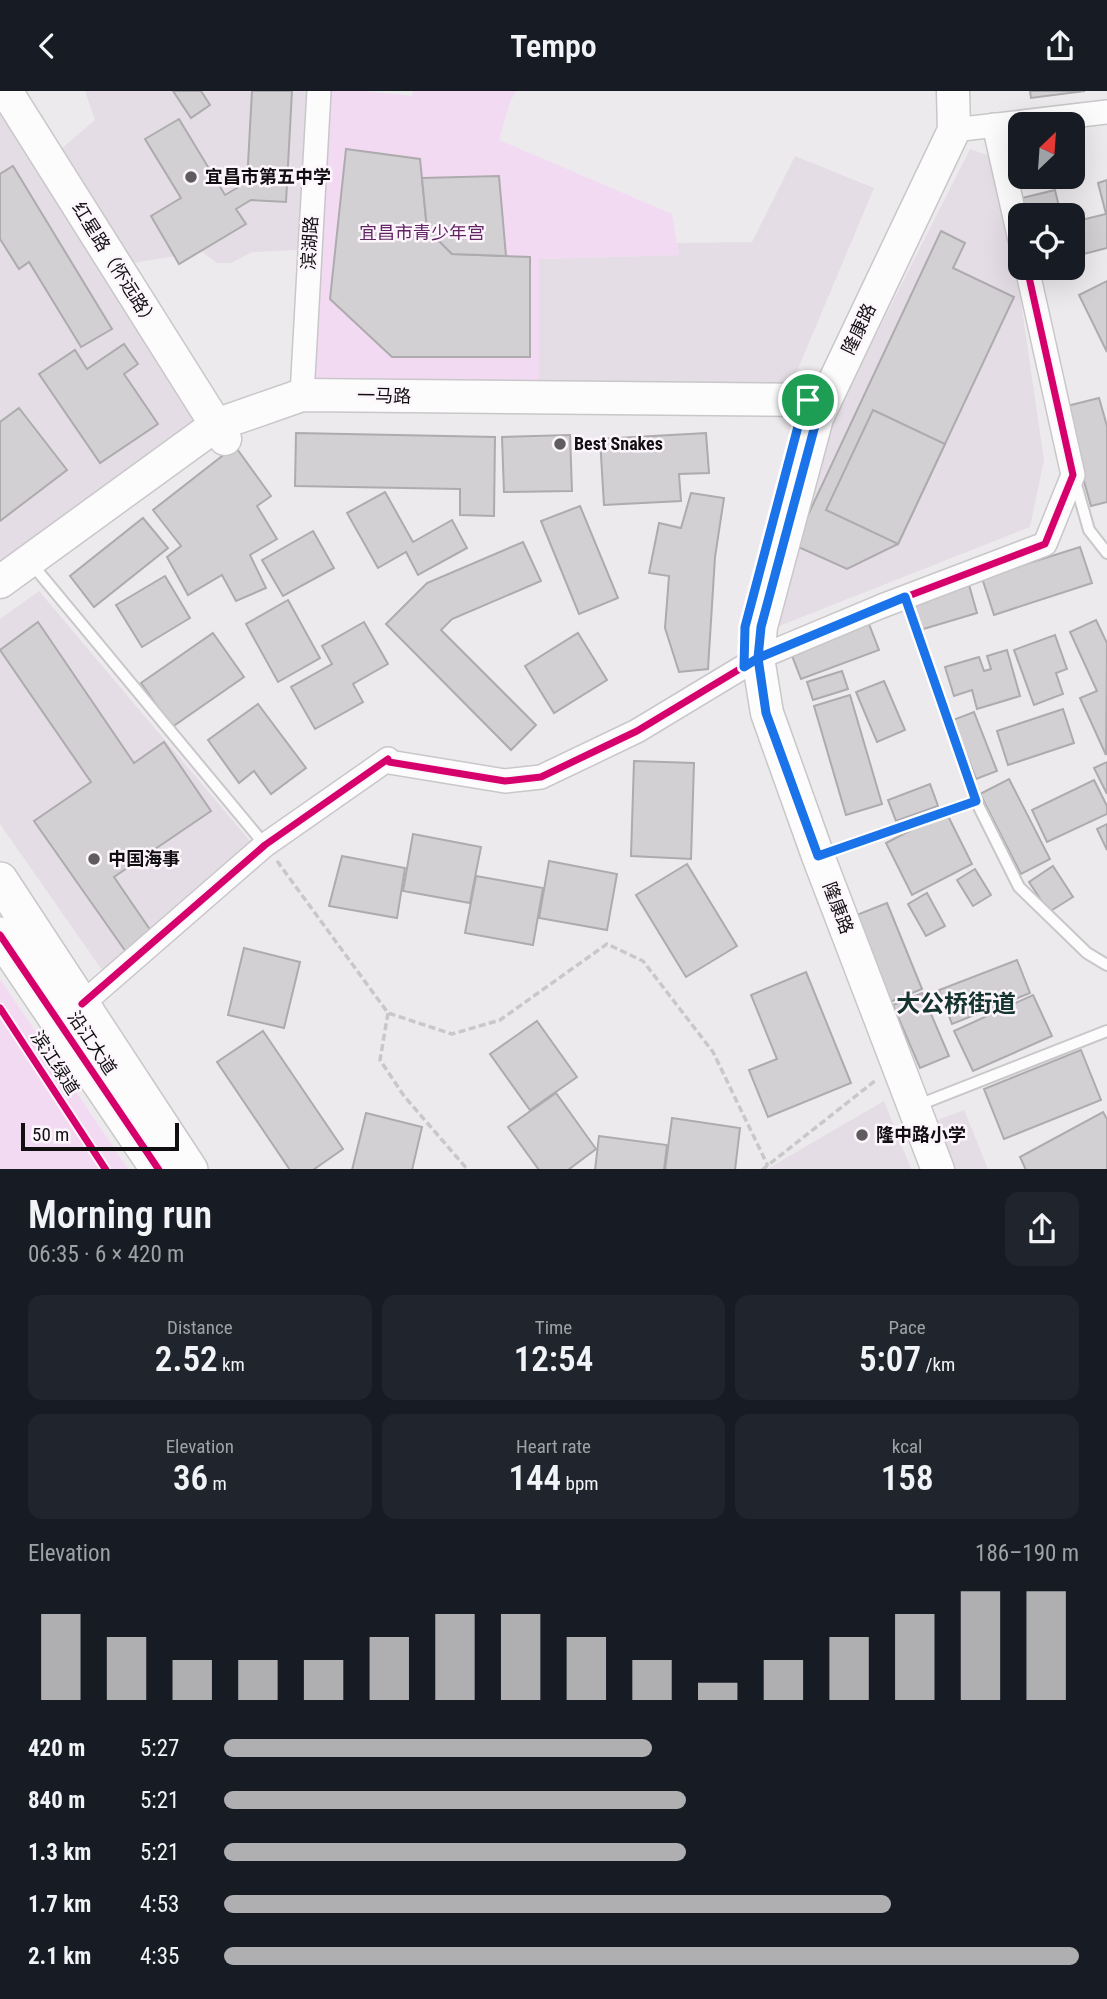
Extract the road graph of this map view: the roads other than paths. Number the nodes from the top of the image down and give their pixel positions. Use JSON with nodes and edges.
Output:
{"nodes":[{"id":1,"x":6,"y":91,"type":"edge"},
{"id":2,"x":319,"y":91,"type":"edge"},
{"id":3,"x":935,"y":91,"type":"edge"},
{"id":4,"x":953,"y":91,"type":"edge"},
{"id":5,"x":1107,"y":112,"type":"edge"},
{"id":6,"x":994,"y":125,"type":"junction"},
{"id":7,"x":954,"y":130,"type":"junction"},
{"id":8,"x":1012,"y":203,"type":"edge"},
{"id":9,"x":1030,"y":280,"type":"edge"},
{"id":10,"x":302,"y":395,"type":"junction"},
{"id":11,"x":813,"y":409,"type":"junction"},
{"id":12,"x":221,"y":432,"type":"junction"},
{"id":13,"x":1073,"y":475,"type":"junction"},
{"id":14,"x":1107,"y":552,"type":"edge"},
{"id":15,"x":35,"y":568,"type":"junction"},
{"id":16,"x":0,"y":582,"type":"edge"},
{"id":17,"x":905,"y":597,"type":"junction"},
{"id":18,"x":0,"y":605,"type":"edge"},
{"id":19,"x":751,"y":663,"type":"junction"},
{"id":20,"x":976,"y":801,"type":"junction"},
{"id":21,"x":265,"y":845,"type":"junction"},
{"id":22,"x":818,"y":856,"type":"junction"},
{"id":23,"x":0,"y":880,"type":"edge"},
{"id":24,"x":0,"y":935,"type":"edge"},
{"id":25,"x":1107,"y":965,"type":"edge"},
{"id":26,"x":82,"y":1004,"type":"junction"},
{"id":27,"x":1107,"y":1031,"type":"edge"},
{"id":28,"x":914,"y":1107,"type":"junction"},
{"id":29,"x":158,"y":1169,"type":"edge"},
{"id":30,"x":189,"y":1169,"type":"edge"},
{"id":31,"x":923,"y":1169,"type":"edge"},
{"id":32,"x":938,"y":1169,"type":"edge"}],
"edges":[{"from":1,"to":12,"type":"main road","name":"红星路（怀远路）"},
{"from":2,"to":10,"type":"street","name":"滨湖路"},
{"from":3,"to":11,"type":"main road","name":"隆康路"},
{"from":4,"to":7,"type":"main road","name":"隆康路"},
{"from":5,"to":6,"type":"street"},
{"from":6,"to":7,"type":"street"},
{"from":6,"to":8,"type":"street"},
{"from":7,"to":11,"type":"main road","name":"隆康路"},
{"from":9,"to":13,"type":"street"},
{"from":10,"to":11,"type":"main road","name":"一马路"},
{"from":10,"to":12,"type":"main road","name":"一马路"},
{"from":11,"to":12,"type":"main road","name":"一马路"},
{"from":11,"to":19,"type":"main road","name":"隆康路"},
{"from":12,"to":15,"type":"main road","name":"一马路"},
{"from":13,"to":14,"type":"lane"},
{"from":13,"to":17,"type":"street"},
{"from":15,"to":16,"type":"main road","name":"一马路"},
{"from":15,"to":18,"type":"main road","name":"一马路"},
{"from":15,"to":21,"type":"lane"},
{"from":17,"to":19,"type":"street"},
{"from":17,"to":20,"type":"lane"},
{"from":19,"to":21,"type":"street"},
{"from":19,"to":22,"type":"main road","name":"隆康路"},
{"from":19,"to":31,"type":"main road","name":"隆康路"},
{"from":20,"to":22,"type":"lane"},
{"from":20,"to":25,"type":"lane"},
{"from":21,"to":26,"type":"street"},
{"from":22,"to":28,"type":"main road","name":"隆康路"},
{"from":23,"to":26,"type":"main road","name":"沿江大道"},
{"from":24,"to":29,"type":"main road","name":"沿江大道"},
{"from":26,"to":30,"type":"main road","name":"沿江大道"},
{"from":27,"to":28,"type":"lane"},
{"from":28,"to":32,"type":"main road","name":"隆康路"}]}
